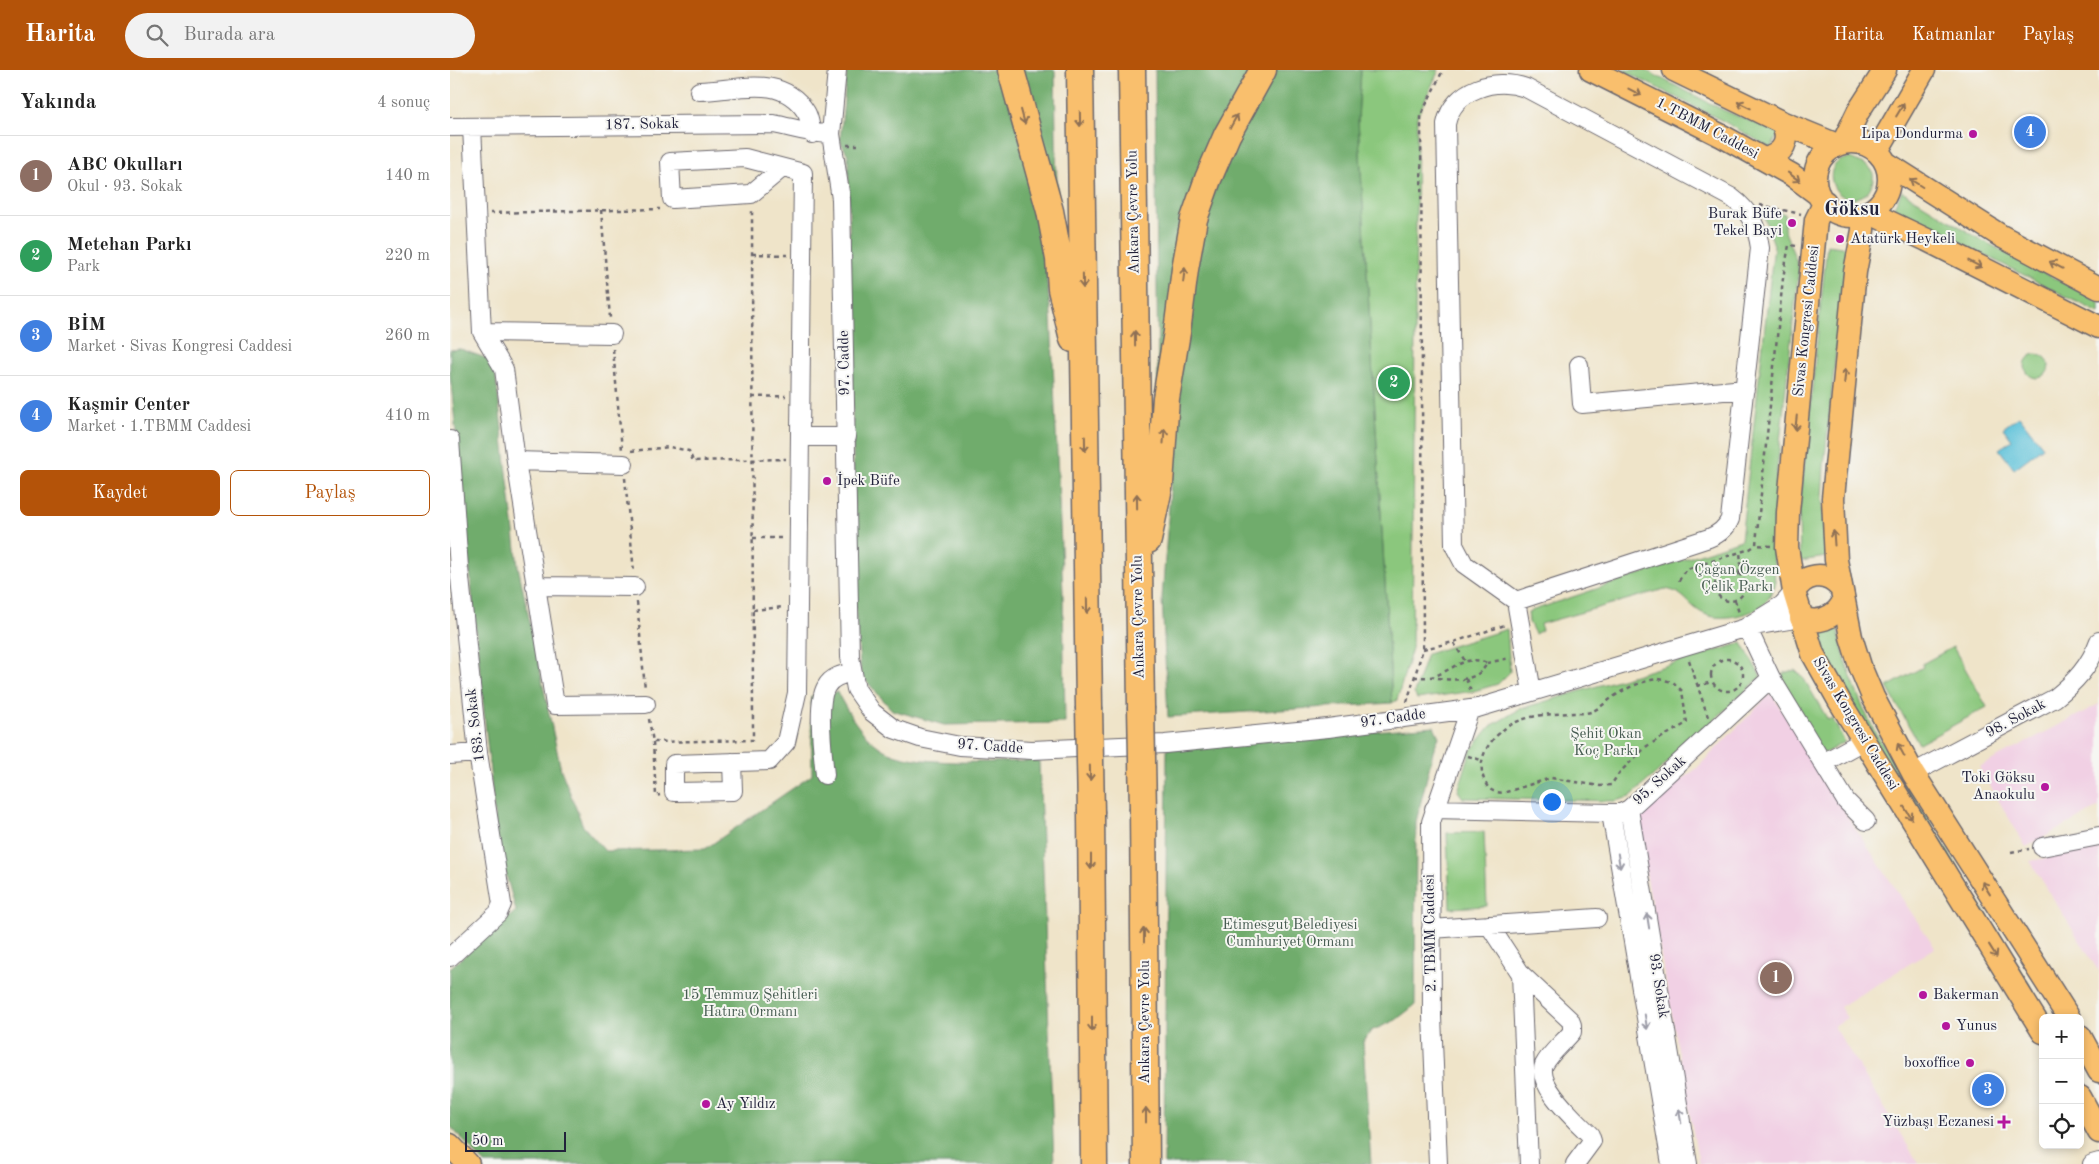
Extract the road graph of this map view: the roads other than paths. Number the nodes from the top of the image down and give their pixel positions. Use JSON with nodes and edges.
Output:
{"nodes":[{"id":1,"x":837,"y":70,"type":"edge"},
{"id":2,"x":1011,"y":70,"type":"edge"},
{"id":3,"x":1080,"y":70,"type":"edge"},
{"id":4,"x":1132,"y":70,"type":"edge"},
{"id":5,"x":1263,"y":70,"type":"edge"},
{"id":6,"x":1592,"y":70,"type":"edge"},
{"id":7,"x":1674,"y":70,"type":"edge"},
{"id":8,"x":1885,"y":70,"type":"edge"},
{"id":9,"x":1924,"y":70,"type":"edge"},
{"id":10,"x":699,"y":91,"type":"dead end"},
{"id":11,"x":1781,"y":122,"type":"junction"},
{"id":12,"x":450,"y":127,"type":"edge"},
{"id":13,"x":472,"y":127,"type":"junction"},
{"id":14,"x":812,"y":134,"type":"junction"},
{"id":15,"x":832,"y":134,"type":"junction"},
{"id":16,"x":1840,"y":144,"type":"junction"},
{"id":17,"x":1881,"y":157,"type":"junction"},
{"id":18,"x":1764,"y":159,"type":"junction"},
{"id":19,"x":782,"y":168,"type":"junction"},
{"id":20,"x":1822,"y":198,"type":"junction"},
{"id":21,"x":1865,"y":213,"type":"junction"},
{"id":22,"x":2099,"y":288,"type":"edge"},
{"id":23,"x":2099,"y":328,"type":"edge"},
{"id":24,"x":482,"y":332,"type":"junction"},
{"id":25,"x":612,"y":334,"type":"road end"},
{"id":26,"x":1579,"y":365,"type":"dead end"},
{"id":27,"x":1084,"y":387,"type":"junction"},
{"id":28,"x":1745,"y":389,"type":"junction"},
{"id":29,"x":800,"y":437,"type":"junction"},
{"id":30,"x":846,"y":437,"type":"junction"},
{"id":31,"x":450,"y":440,"type":"edge"},
{"id":32,"x":516,"y":461,"type":"junction"},
{"id":33,"x":624,"y":464,"type":"road end"},
{"id":34,"x":535,"y":586,"type":"junction"},
{"id":35,"x":635,"y":587,"type":"road end"},
{"id":36,"x":1138,"y":588,"type":"junction"},
{"id":37,"x":1794,"y":592,"type":"junction"},
{"id":38,"x":1842,"y":595,"type":"junction"},
{"id":39,"x":1516,"y":601,"type":"junction"},
{"id":40,"x":1801,"y":618,"type":"junction"},
{"id":41,"x":1748,"y":627,"type":"junction"},
{"id":42,"x":2097,"y":653,"type":"edge"},
{"id":43,"x":853,"y":672,"type":"junction"},
{"id":44,"x":1771,"y":678,"type":"junction"},
{"id":45,"x":1532,"y":692,"type":"junction"},
{"id":46,"x":646,"y":704,"type":"road end"},
{"id":47,"x":1470,"y":709,"type":"junction"},
{"id":48,"x":1863,"y":741,"type":"junction"},
{"id":49,"x":478,"y":753,"type":"junction"},
{"id":50,"x":450,"y":755,"type":"edge"},
{"id":51,"x":732,"y":762,"type":"dead end"},
{"id":52,"x":1823,"y":763,"type":"junction"},
{"id":53,"x":1913,"y":773,"type":"junction"},
{"id":54,"x":824,"y":775,"type":"dead end"},
{"id":55,"x":1434,"y":809,"type":"junction"},
{"id":56,"x":1629,"y":809,"type":"junction"},
{"id":57,"x":1611,"y":813,"type":"junction"},
{"id":58,"x":1866,"y":821,"type":"dead end"},
{"id":59,"x":2099,"y":836,"type":"edge"},
{"id":60,"x":2042,"y":846,"type":"dead end"},
{"id":61,"x":1597,"y":918,"type":"dead end"},
{"id":62,"x":1489,"y":925,"type":"junction"},
{"id":63,"x":1431,"y":929,"type":"junction"},
{"id":64,"x":450,"y":957,"type":"edge"},
{"id":65,"x":1521,"y":974,"type":"junction"},
{"id":66,"x":2066,"y":1014,"type":"edge"},
{"id":67,"x":2039,"y":1026,"type":"edge"},
{"id":68,"x":1667,"y":1041,"type":"junction"},
{"id":69,"x":2084,"y":1043,"type":"edge"},
{"id":70,"x":1650,"y":1044,"type":"junction"},
{"id":71,"x":2099,"y":1071,"type":"edge"},
{"id":72,"x":2084,"y":1103,"type":"edge"},
{"id":73,"x":2097,"y":1122,"type":"edge"},
{"id":74,"x":450,"y":1145,"type":"edge"},
{"id":75,"x":2099,"y":1162,"type":"edge"},
{"id":76,"x":468,"y":1164,"type":"edge"},
{"id":77,"x":1094,"y":1164,"type":"edge"},
{"id":78,"x":1146,"y":1164,"type":"edge"},
{"id":79,"x":1438,"y":1164,"type":"edge"},
{"id":80,"x":1529,"y":1164,"type":"edge"},
{"id":81,"x":1575,"y":1164,"type":"edge"},
{"id":82,"x":1671,"y":1164,"type":"edge"},
{"id":83,"x":1688,"y":1164,"type":"edge"},
{"id":84,"x":2092,"y":1164,"type":"edge"}],
"edges":[{"from":1,"to":15,"type":"street","name":"97. Cadde"},
{"from":2,"to":27,"type":"highway","one_way":true},
{"from":3,"to":27,"type":"highway","one_way":true},
{"from":36,"to":4,"type":"highway","name":"Ankara Çevre Yolu","one_way":true},
{"from":36,"to":5,"type":"highway","one_way":true},
{"from":6,"to":18,"type":"main road","name":"1.TBMM Caddesi","one_way":true},
{"from":11,"to":7,"type":"main road","one_way":true},
{"from":8,"to":16,"type":"main road"},
{"from":17,"to":9,"type":"main road","one_way":true},
{"from":10,"to":14,"type":"street"},
{"from":11,"to":16,"type":"main road"},
{"from":11,"to":18,"type":"main road"},
{"from":12,"to":13,"type":"street","name":"187. Sokak"},
{"from":13,"to":14,"type":"street","name":"187. Sokak"},
{"from":13,"to":24,"type":"street"},
{"from":14,"to":15,"type":"street","name":"187. Sokak"},
{"from":15,"to":30,"type":"street","name":"97. Cadde"},
{"from":16,"to":17,"type":"main road"},
{"from":16,"to":20,"type":"main road"},
{"from":17,"to":21,"type":"main road"},
{"from":22,"to":17,"type":"main road","one_way":true},
{"from":18,"to":20,"type":"main road","name":"1.TBMM Caddesi","one_way":true},
{"from":19,"to":19,"type":"street"},
{"from":19,"to":29,"type":"street"},
{"from":20,"to":21,"type":"main road"},
{"from":20,"to":37,"type":"main road","name":"Sivas Kongresi Caddesi","one_way":true},
{"from":21,"to":23,"type":"main road","one_way":true},
{"from":38,"to":21,"type":"main road","name":"Sivas Kongresi Caddesi","one_way":true},
{"from":24,"to":25,"type":"street"},
{"from":24,"to":32,"type":"street"},
{"from":26,"to":28,"type":"street"},
{"from":27,"to":77,"type":"highway","one_way":true,"bridge":true},
{"from":28,"to":39,"type":"street"},
{"from":28,"to":39,"type":"street"},
{"from":29,"to":30,"type":"street"},
{"from":29,"to":51,"type":"street"},
{"from":30,"to":43,"type":"street","name":"97. Cadde"},
{"from":31,"to":49,"type":"street","name":"183. Sokak"},
{"from":32,"to":33,"type":"street"},
{"from":32,"to":34,"type":"street"},
{"from":34,"to":35,"type":"street"},
{"from":34,"to":46,"type":"street"},
{"from":78,"to":36,"type":"highway","name":"Ankara Çevre Yolu","one_way":true,"bridge":true},
{"from":37,"to":38,"type":"main road"},
{"from":37,"to":40,"type":"main road","name":"Sivas Kongresi Caddesi"},
{"from":37,"to":41,"type":"street","name":"97. Cadde"},
{"from":38,"to":40,"type":"main road"},
{"from":53,"to":38,"type":"main road","name":"Sivas Kongresi Caddesi","one_way":true},
{"from":39,"to":45,"type":"street"},
{"from":40,"to":41,"type":"street","name":"97. Cadde"},
{"from":40,"to":48,"type":"main road","name":"Sivas Kongresi Caddesi"},
{"from":41,"to":44,"type":"street"},
{"from":41,"to":45,"type":"street","name":"97. Cadde"},
{"from":42,"to":53,"type":"street","name":"98. Sokak"},
{"from":43,"to":47,"type":"street","name":"97. Cadde"},
{"from":43,"to":54,"type":"street"},
{"from":44,"to":52,"type":"street"},
{"from":44,"to":56,"type":"street","name":"95. Sokak"},
{"from":45,"to":47,"type":"street","name":"97. Cadde"},
{"from":47,"to":55,"type":"street","name":"2. TBMM Caddesi"},
{"from":48,"to":52,"type":"street"},
{"from":48,"to":67,"type":"main road","name":"Sivas Kongresi Caddesi","one_way":true},
{"from":49,"to":50,"type":"street"},
{"from":49,"to":64,"type":"street","name":"183. Sokak"},
{"from":52,"to":58,"type":"street"},
{"from":66,"to":53,"type":"main road","name":"Sivas Kongresi Caddesi","one_way":true},
{"from":55,"to":57,"type":"street","name":"95. Sokak"},
{"from":55,"to":63,"type":"street","name":"2. TBMM Caddesi"},
{"from":56,"to":57,"type":"street","name":"95. Sokak"},
{"from":68,"to":56,"type":"street","name":"93. Sokak","one_way":true},
{"from":57,"to":70,"type":"street","name":"93. Sokak","one_way":true},
{"from":59,"to":60,"type":"street"},
{"from":61,"to":62,"type":"street"},
{"from":62,"to":63,"type":"street"},
{"from":62,"to":65,"type":"street"},
{"from":63,"to":79,"type":"street","name":"2. TBMM Caddesi"},
{"from":65,"to":80,"type":"street"},
{"from":65,"to":81,"type":"street"},
{"from":68,"to":70,"type":"street"},
{"from":83,"to":68,"type":"street","name":"93. Sokak","one_way":true},
{"from":69,"to":71,"type":"main road"},
{"from":70,"to":82,"type":"street","name":"93. Sokak"},
{"from":72,"to":73,"type":"main road"},
{"from":74,"to":76,"type":"main road"},
{"from":75,"to":84,"type":"street"}]}
